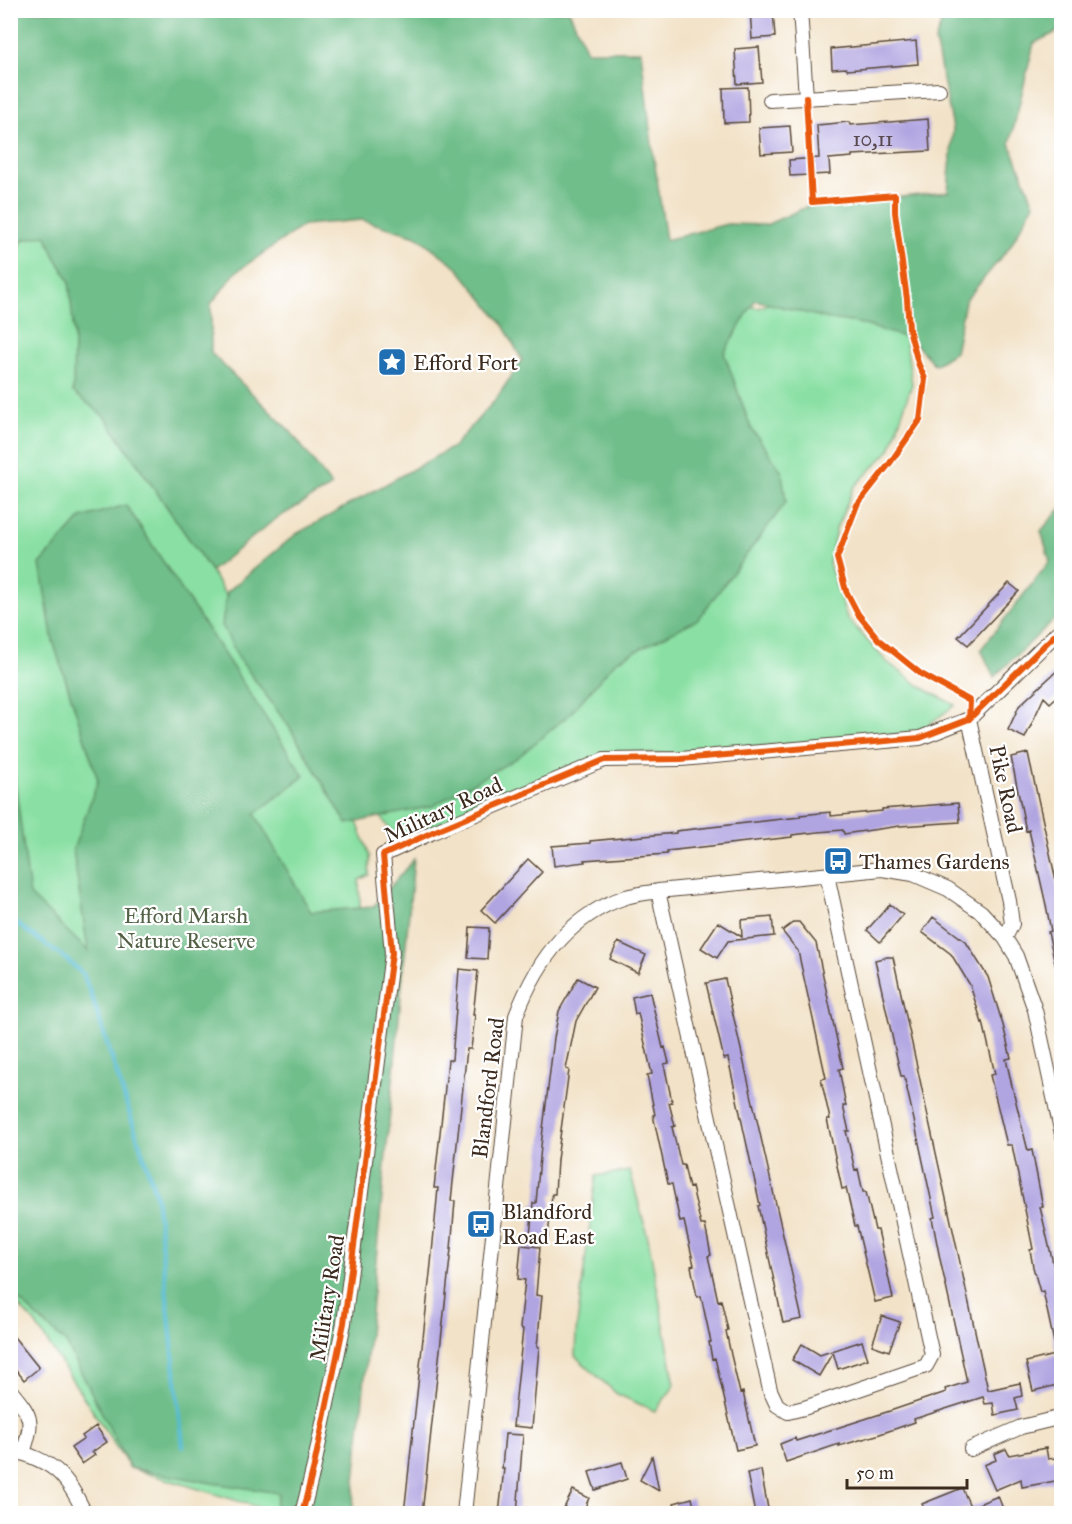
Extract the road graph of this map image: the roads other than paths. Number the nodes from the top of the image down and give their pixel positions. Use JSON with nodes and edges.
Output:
{"nodes":[{"id":1,"x":800,"y":10,"type":"edge"},
{"id":2,"x":939,"y":90,"type":"dead end"},
{"id":3,"x":806,"y":97,"type":"junction"},
{"id":4,"x":770,"y":100,"type":"dead end"},
{"id":5,"x":1062,"y":628,"type":"edge"},
{"id":6,"x":969,"y":719,"type":"junction"},
{"id":7,"x":827,"y":875,"type":"junction"},
{"id":8,"x":658,"y":891,"type":"junction"},
{"id":9,"x":1005,"y":938,"type":"junction"},
{"id":10,"x":1062,"y":1134,"type":"edge"},
{"id":11,"x":10,"y":1390,"type":"edge"},
{"id":12,"x":1062,"y":1417,"type":"edge"},
{"id":13,"x":971,"y":1449,"type":"dead end"},
{"id":14,"x":17,"y":1451,"type":"edge"},
{"id":15,"x":85,"y":1514,"type":"edge"},
{"id":16,"x":302,"y":1514,"type":"edge"},
{"id":17,"x":464,"y":1514,"type":"edge"}],
"edges":[{"from":1,"to":3,"type":"street"},
{"from":2,"to":3,"type":"street"},
{"from":3,"to":4,"type":"street"},
{"from":5,"to":6,"type":"street","name":"Military Road"},
{"from":6,"to":9,"type":"street","name":"Pike Road"},
{"from":6,"to":16,"type":"street","name":"Military Road"},
{"from":7,"to":8,"type":"street","name":"Blandford Road"},
{"from":7,"to":8,"type":"street"},
{"from":7,"to":9,"type":"street","name":"Blandford Road"},
{"from":8,"to":17,"type":"street","name":"Blandford Road"},
{"from":9,"to":10,"type":"street"},
{"from":11,"to":14,"type":"street"},
{"from":12,"to":13,"type":"street"},
{"from":14,"to":15,"type":"street"}]}
